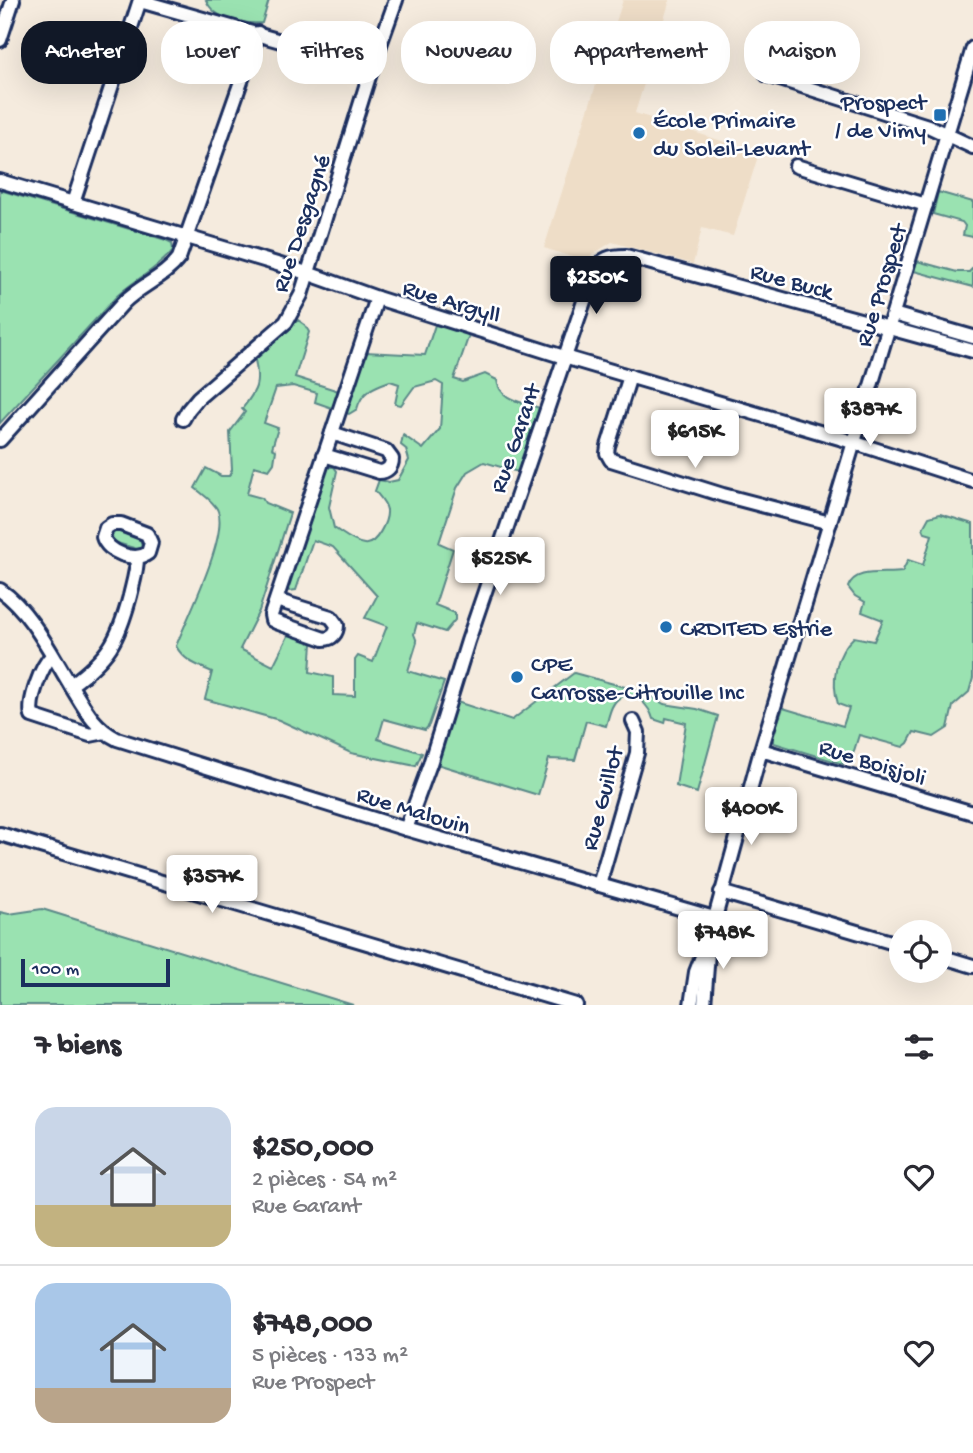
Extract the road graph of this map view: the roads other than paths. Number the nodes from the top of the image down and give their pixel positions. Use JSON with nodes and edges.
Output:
{"nodes":[{"id":1,"x":13,"y":0,"type":"edge"},
{"id":2,"x":396,"y":0,"type":"edge"},
{"id":3,"x":140,"y":1,"type":"edge"},
{"id":4,"x":214,"y":21,"type":"edge"},
{"id":5,"x":387,"y":25,"type":"edge"},
{"id":6,"x":0,"y":40,"type":"edge"},
{"id":7,"x":973,"y":48,"type":"edge"},
{"id":8,"x":240,"y":84,"type":"edge"},
{"id":9,"x":367,"y":84,"type":"edge"},
{"id":10,"x":795,"y":84,"type":"edge"},
{"id":11,"x":947,"y":136,"type":"junction"},
{"id":12,"x":973,"y":147,"type":"edge"},
{"id":13,"x":796,"y":166,"type":"dead end"},
{"id":14,"x":0,"y":181,"type":"edge"},
{"id":15,"x":73,"y":203,"type":"junction"},
{"id":16,"x":926,"y":205,"type":"junction"},
{"id":17,"x":187,"y":237,"type":"junction"},
{"id":18,"x":601,"y":261,"type":"joint"},
{"id":19,"x":307,"y":273,"type":"junction"},
{"id":20,"x":377,"y":298,"type":"junction"},
{"id":21,"x":891,"y":321,"type":"junction"},
{"id":22,"x":973,"y":337,"type":"edge"},
{"id":23,"x":973,"y":351,"type":"edge"},
{"id":24,"x":564,"y":357,"type":"junction"},
{"id":25,"x":629,"y":376,"type":"junction"},
{"id":26,"x":183,"y":419,"type":"dead end"},
{"id":27,"x":332,"y":433,"type":"junction"},
{"id":28,"x":0,"y":440,"type":"edge"},
{"id":29,"x":854,"y":443,"type":"junction"},
{"id":30,"x":324,"y":455,"type":"junction"},
{"id":31,"x":973,"y":481,"type":"edge"},
{"id":32,"x":830,"y":523,"type":"junction"},
{"id":33,"x":137,"y":558,"type":"dead end"},
{"id":34,"x":0,"y":590,"type":"edge"},
{"id":35,"x":276,"y":600,"type":"junction"},
{"id":36,"x":52,"y":656,"type":"junction"},
{"id":37,"x":71,"y":685,"type":"junction"},
{"id":38,"x":633,"y":721,"type":"dead end"},
{"id":39,"x":105,"y":732,"type":"junction"},
{"id":40,"x":761,"y":750,"type":"junction"},
{"id":41,"x":973,"y":813,"type":"edge"},
{"id":42,"x":406,"y":829,"type":"junction"},
{"id":43,"x":0,"y":834,"type":"edge"},
{"id":44,"x":599,"y":885,"type":"junction"},
{"id":45,"x":721,"y":892,"type":"junction"},
{"id":46,"x":714,"y":918,"type":"junction"},
{"id":47,"x":710,"y":936,"type":"junction"},
{"id":48,"x":889,"y":941,"type":"edge"},
{"id":49,"x":952,"y":960,"type":"edge"},
{"id":50,"x":973,"y":966,"type":"edge"},
{"id":51,"x":576,"y":1005,"type":"edge"},
{"id":52,"x":691,"y":1005,"type":"edge"},
{"id":53,"x":704,"y":1005,"type":"edge"}],
"edges":[{"from":1,"to":6,"type":"street"},
{"from":2,"to":5,"type":"street","name":"Rue Desgagné"},
{"from":3,"to":4,"type":"street"},
{"from":3,"to":15,"type":"street"},
{"from":7,"to":11,"type":"street","name":"Rue Prospect"},
{"from":8,"to":17,"type":"street"},
{"from":9,"to":19,"type":"street","name":"Rue Desgagné"},
{"from":10,"to":11,"type":"street"},
{"from":11,"to":12,"type":"street"},
{"from":11,"to":16,"type":"street","name":"Rue Prospect"},
{"from":13,"to":16,"type":"street"},
{"from":14,"to":15,"type":"street","name":"Rue Argyll"},
{"from":15,"to":17,"type":"street","name":"Rue Argyll"},
{"from":16,"to":21,"type":"street","name":"Rue Prospect"},
{"from":17,"to":19,"type":"street","name":"Rue Argyll"},
{"from":17,"to":28,"type":"street"},
{"from":18,"to":21,"type":"street","name":"Rue Buck"},
{"from":18,"to":24,"type":"street","name":"Rue Garant"},
{"from":19,"to":20,"type":"street","name":"Rue Argyll"},
{"from":19,"to":26,"type":"street","name":"Rue Desgagné"},
{"from":20,"to":24,"type":"street","name":"Rue Argyll"},
{"from":20,"to":27,"type":"street"},
{"from":21,"to":22,"type":"street","name":"Rue Buck"},
{"from":21,"to":23,"type":"street","name":"Rue Buck"},
{"from":21,"to":29,"type":"street","name":"Rue Prospect"},
{"from":24,"to":25,"type":"street","name":"Rue Argyll"},
{"from":24,"to":42,"type":"street","name":"Rue Garant"},
{"from":25,"to":29,"type":"street","name":"Rue Argyll"},
{"from":25,"to":32,"type":"street"},
{"from":27,"to":30,"type":"street"},
{"from":27,"to":30,"type":"street"},
{"from":29,"to":31,"type":"street","name":"Rue Argyll"},
{"from":29,"to":32,"type":"street","name":"Rue Prospect"},
{"from":30,"to":35,"type":"street"},
{"from":32,"to":40,"type":"street","name":"Rue Prospect"},
{"from":33,"to":37,"type":"street"},
{"from":34,"to":36,"type":"street","name":"Rue Malouin"},
{"from":35,"to":35,"type":"street"},
{"from":36,"to":37,"type":"street","name":"Rue Malouin"},
{"from":36,"to":39,"type":"street","name":"Rue Malouin"},
{"from":37,"to":39,"type":"street","name":"Rue Malouin"},
{"from":38,"to":44,"type":"street","name":"Rue Guillot"},
{"from":39,"to":42,"type":"street","name":"Rue Malouin"},
{"from":40,"to":41,"type":"street","name":"Rue Boisjoli"},
{"from":40,"to":45,"type":"street","name":"Rue Prospect"},
{"from":42,"to":44,"type":"street","name":"Rue Malouin"},
{"from":43,"to":51,"type":"street"},
{"from":44,"to":46,"type":"street","name":"Rue Malouin"},
{"from":45,"to":46,"type":"street","name":"Rue Prospect"},
{"from":45,"to":48,"type":"street"},
{"from":46,"to":47,"type":"street","name":"Rue Prospect"},
{"from":47,"to":52,"type":"street","name":"Rue Prospect"},
{"from":47,"to":53,"type":"street","name":"Rue Prospect"},
{"from":49,"to":50,"type":"street"}]}
